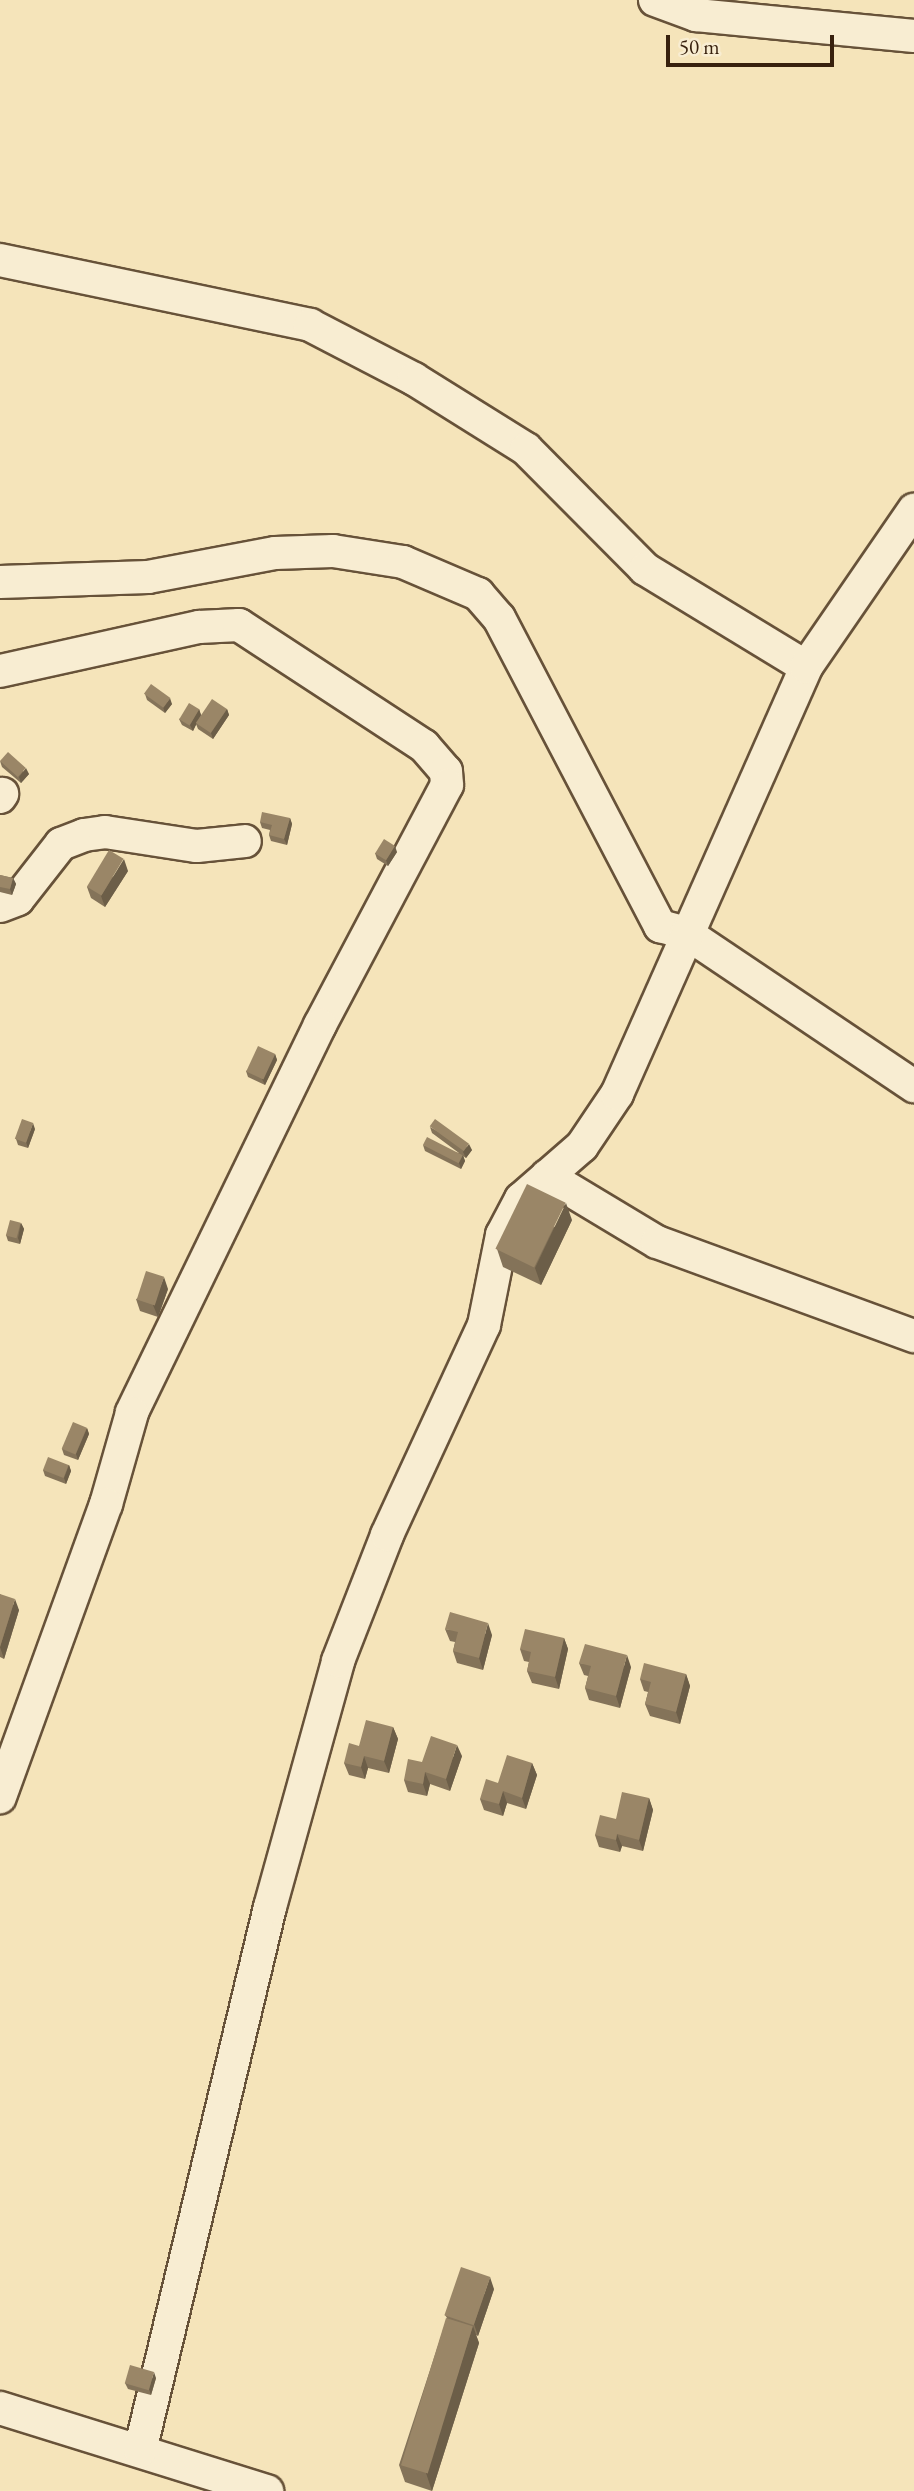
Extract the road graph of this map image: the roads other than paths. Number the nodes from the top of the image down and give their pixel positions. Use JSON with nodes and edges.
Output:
{"nodes":[{"id":1,"x":655,"y":0,"type":"edge"},
{"id":2,"x":914,"y":36,"type":"edge"},
{"id":3,"x":0,"y":260,"type":"edge"},
{"id":4,"x":914,"y":510,"type":"edge"},
{"id":5,"x":0,"y":582,"type":"edge"},
{"id":6,"x":806,"y":667,"type":"junction"},
{"id":7,"x":0,"y":671,"type":"edge"},
{"id":8,"x":246,"y":841,"type":"dead end"},
{"id":9,"x":0,"y":906,"type":"edge"},
{"id":10,"x":686,"y":933,"type":"junction"},
{"id":11,"x":914,"y":1086,"type":"edge"},
{"id":12,"x":547,"y":1176,"type":"junction"},
{"id":13,"x":914,"y":1336,"type":"edge"},
{"id":14,"x":0,"y":1797,"type":"edge"},
{"id":15,"x":0,"y":2408,"type":"edge"},
{"id":16,"x":140,"y":2451,"type":"junction"},
{"id":17,"x":267,"y":2491,"type":"edge"}],
"edges":[{"from":1,"to":2,"type":"street"},
{"from":3,"to":6,"type":"street"},
{"from":4,"to":6,"type":"street"},
{"from":5,"to":10,"type":"street"},
{"from":6,"to":10,"type":"street"},
{"from":7,"to":14,"type":"street"},
{"from":8,"to":9,"type":"street"},
{"from":10,"to":11,"type":"street"},
{"from":10,"to":12,"type":"street"},
{"from":12,"to":13,"type":"street"},
{"from":12,"to":16,"type":"street"},
{"from":15,"to":16,"type":"street"},
{"from":16,"to":17,"type":"street"}]}
